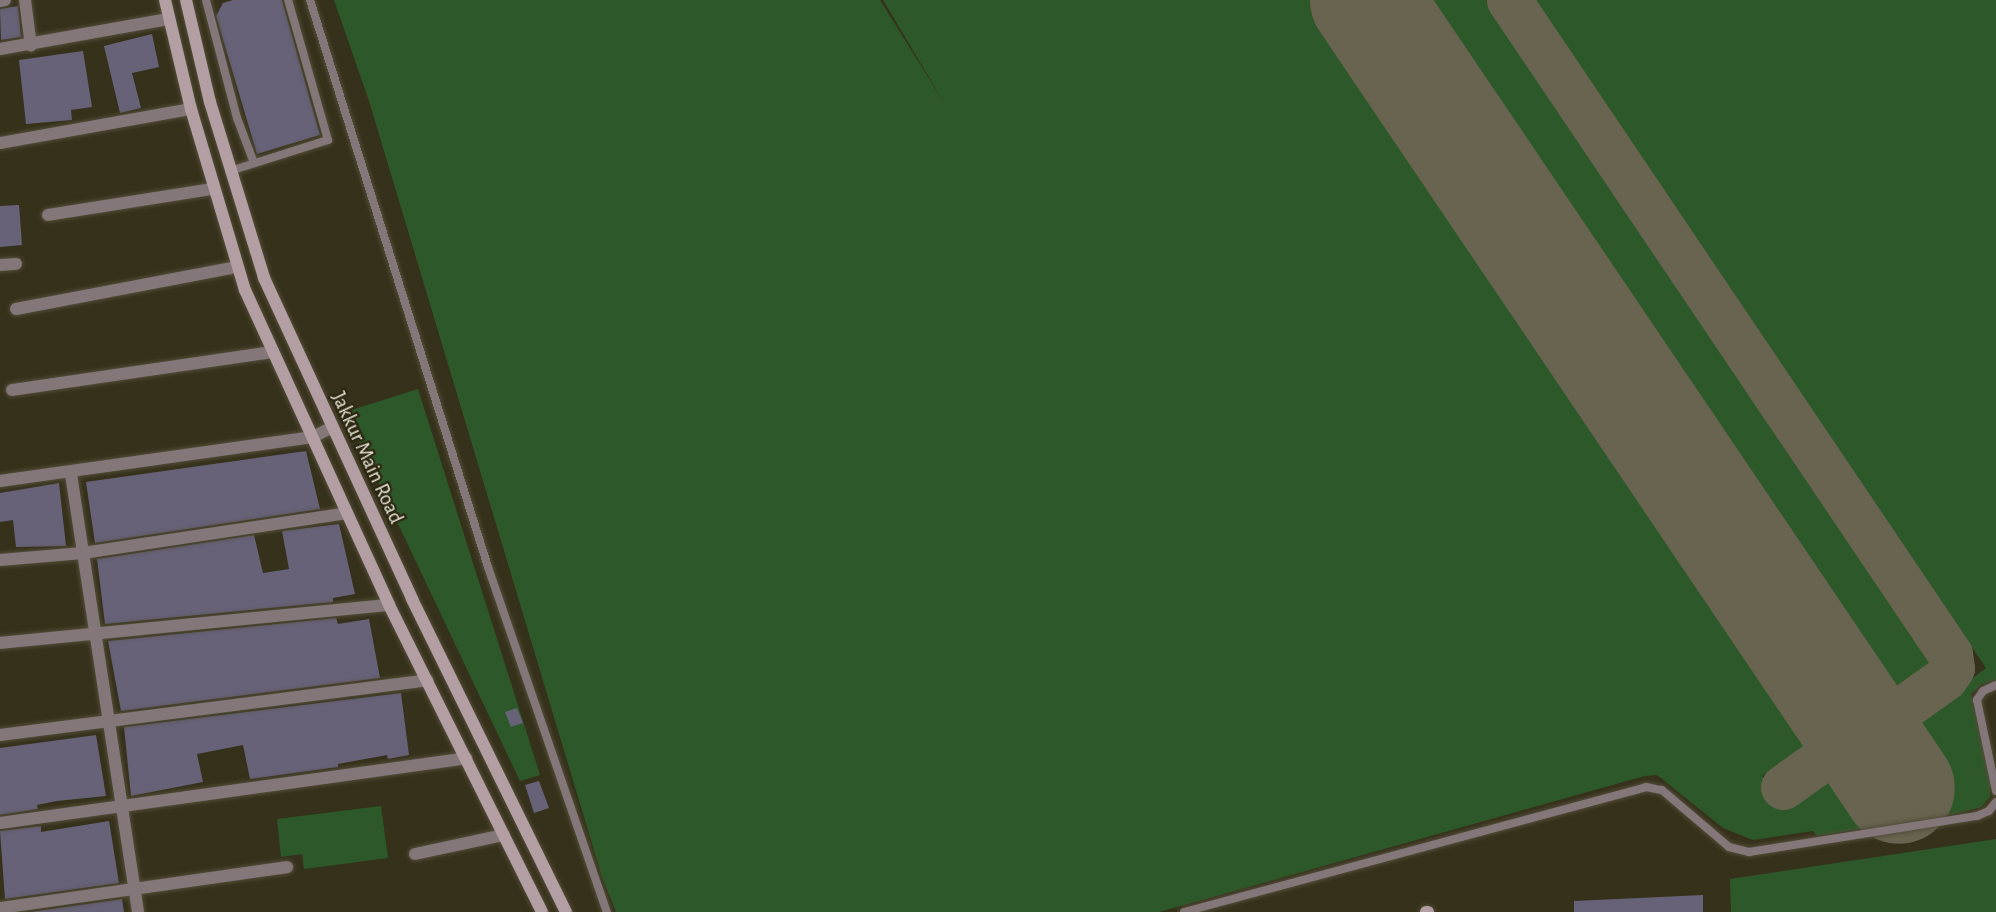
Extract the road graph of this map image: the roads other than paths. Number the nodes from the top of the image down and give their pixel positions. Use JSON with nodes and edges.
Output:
{"nodes":[{"id":1,"x":5,"y":0,"type":"edge"},
{"id":2,"x":25,"y":0,"type":"edge"},
{"id":3,"x":165,"y":0,"type":"edge"},
{"id":4,"x":186,"y":0,"type":"edge"},
{"id":5,"x":207,"y":0,"type":"edge"},
{"id":6,"x":288,"y":0,"type":"edge"},
{"id":7,"x":310,"y":0,"type":"edge"},
{"id":8,"x":0,"y":1,"type":"edge"},
{"id":9,"x":168,"y":19,"type":"junction"},
{"id":10,"x":31,"y":46,"type":"junction"},
{"id":11,"x":0,"y":49,"type":"edge"},
{"id":12,"x":191,"y":109,"type":"junction"},
{"id":13,"x":0,"y":143,"type":"edge"},
{"id":14,"x":254,"y":163,"type":"junction"},
{"id":15,"x":230,"y":171,"type":"junction"},
{"id":16,"x":213,"y":189,"type":"junction"},
{"id":17,"x":48,"y":215,"type":"dead end"},
{"id":18,"x":16,"y":264,"type":"dead end"},
{"id":19,"x":0,"y":265,"type":"edge"},
{"id":20,"x":236,"y":267,"type":"junction"},
{"id":21,"x":16,"y":309,"type":"dead end"},
{"id":22,"x":273,"y":352,"type":"junction"},
{"id":23,"x":12,"y":390,"type":"dead end"},
{"id":24,"x":331,"y":428,"type":"junction"},
{"id":25,"x":313,"y":437,"type":"junction"},
{"id":26,"x":70,"y":474,"type":"junction"},
{"id":27,"x":0,"y":481,"type":"edge"},
{"id":28,"x":347,"y":513,"type":"junction"},
{"id":29,"x":83,"y":553,"type":"junction"},
{"id":30,"x":0,"y":560,"type":"edge"},
{"id":31,"x":389,"y":605,"type":"junction"},
{"id":32,"x":95,"y":635,"type":"junction"},
{"id":33,"x":0,"y":643,"type":"edge"},
{"id":34,"x":427,"y":680,"type":"junction"},
{"id":35,"x":1996,"y":685,"type":"edge"},
{"id":36,"x":108,"y":722,"type":"junction"},
{"id":37,"x":0,"y":735,"type":"edge"},
{"id":38,"x":466,"y":758,"type":"junction"},
{"id":39,"x":1996,"y":791,"type":"edge"},
{"id":40,"x":1996,"y":802,"type":"edge"},
{"id":41,"x":121,"y":805,"type":"junction"},
{"id":42,"x":0,"y":824,"type":"edge"},
{"id":43,"x":504,"y":835,"type":"junction"},
{"id":44,"x":415,"y":854,"type":"dead end"},
{"id":45,"x":287,"y":867,"type":"dead end"},
{"id":46,"x":134,"y":889,"type":"junction"},
{"id":47,"x":0,"y":908,"type":"edge"},
{"id":48,"x":138,"y":912,"type":"edge"},
{"id":49,"x":542,"y":912,"type":"edge"},
{"id":50,"x":566,"y":912,"type":"edge"},
{"id":51,"x":607,"y":912,"type":"edge"},
{"id":52,"x":1184,"y":912,"type":"edge"}],
"edges":[{"from":1,"to":8,"type":"street"},
{"from":2,"to":10,"type":"street"},
{"from":3,"to":9,"type":"main road","name":"Jakkur Main Road"},
{"from":4,"to":15,"type":"main road","name":"Jakkur Main Road"},
{"from":5,"to":14,"type":"lane"},
{"from":6,"to":14,"type":"lane"},
{"from":7,"to":51,"type":"lane"},
{"from":9,"to":10,"type":"street"},
{"from":9,"to":12,"type":"main road","name":"Jakkur Main Road"},
{"from":10,"to":11,"type":"street"},
{"from":12,"to":13,"type":"street"},
{"from":12,"to":16,"type":"main road","name":"Jakkur Main Road"},
{"from":14,"to":15,"type":"lane"},
{"from":15,"to":24,"type":"main road","name":"Jakkur Main Road"},
{"from":16,"to":17,"type":"street"},
{"from":16,"to":20,"type":"main road","name":"Jakkur Main Road"},
{"from":18,"to":19,"type":"street"},
{"from":20,"to":21,"type":"street"},
{"from":20,"to":22,"type":"main road","name":"Jakkur Main Road"},
{"from":22,"to":23,"type":"street"},
{"from":22,"to":25,"type":"main road","name":"Jakkur Main Road"},
{"from":24,"to":25,"type":"street"},
{"from":24,"to":50,"type":"main road","name":"Jakkur Main Road"},
{"from":25,"to":26,"type":"street"},
{"from":25,"to":28,"type":"main road","name":"Jakkur Main Road"},
{"from":26,"to":27,"type":"street"},
{"from":26,"to":29,"type":"street"},
{"from":28,"to":29,"type":"street"},
{"from":28,"to":31,"type":"main road","name":"Jakkur Main Road"},
{"from":29,"to":30,"type":"street"},
{"from":29,"to":32,"type":"street"},
{"from":31,"to":32,"type":"street"},
{"from":31,"to":34,"type":"main road","name":"Jakkur Main Road"},
{"from":32,"to":33,"type":"street"},
{"from":32,"to":36,"type":"street"},
{"from":34,"to":36,"type":"street"},
{"from":34,"to":38,"type":"main road","name":"Jakkur Main Road"},
{"from":35,"to":39,"type":"lane"},
{"from":36,"to":37,"type":"street"},
{"from":36,"to":41,"type":"street"},
{"from":38,"to":41,"type":"street"},
{"from":38,"to":43,"type":"main road","name":"Jakkur Main Road"},
{"from":40,"to":52,"type":"lane"},
{"from":41,"to":42,"type":"street"},
{"from":41,"to":46,"type":"street"},
{"from":43,"to":44,"type":"street"},
{"from":43,"to":49,"type":"main road","name":"Jakkur Main Road"},
{"from":45,"to":46,"type":"street"},
{"from":46,"to":47,"type":"street"},
{"from":46,"to":48,"type":"street"}]}
